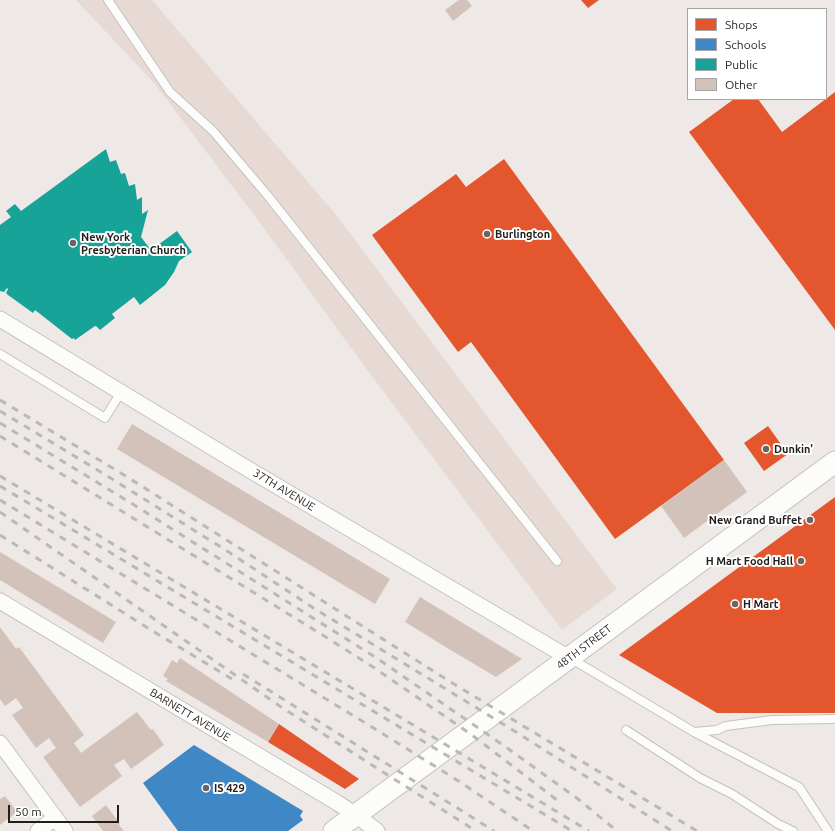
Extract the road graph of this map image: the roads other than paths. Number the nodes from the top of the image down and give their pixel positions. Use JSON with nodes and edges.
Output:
{"nodes":[{"id":1,"x":108,"y":0,"type":"edge"},
{"id":2,"x":0,"y":319,"type":"edge"},
{"id":3,"x":0,"y":354,"type":"edge"},
{"id":4,"x":121,"y":392,"type":"junction"},
{"id":5,"x":835,"y":462,"type":"edge"},
{"id":6,"x":557,"y":561,"type":"dead end"},
{"id":7,"x":0,"y":601,"type":"edge"},
{"id":8,"x":569,"y":658,"type":"junction"},
{"id":9,"x":835,"y":720,"type":"edge"},
{"id":10,"x":626,"y":730,"type":"dead end"},
{"id":11,"x":694,"y":732,"type":"junction"},
{"id":12,"x":0,"y":743,"type":"edge"},
{"id":13,"x":356,"y":815,"type":"junction"},
{"id":14,"x":55,"y":818,"type":"junction"},
{"id":15,"x":38,"y":831,"type":"edge"},
{"id":16,"x":65,"y":831,"type":"edge"},
{"id":17,"x":334,"y":831,"type":"edge"},
{"id":18,"x":377,"y":831,"type":"edge"},
{"id":19,"x":793,"y":831,"type":"edge"},
{"id":20,"x":828,"y":831,"type":"edge"}],
"edges":[{"from":1,"to":6,"type":"lane"},
{"from":2,"to":4,"type":"street","name":"37TH AVENUE"},
{"from":3,"to":4,"type":"lane"},
{"from":4,"to":8,"type":"street","name":"37TH AVENUE"},
{"from":5,"to":8,"type":"street","name":"48TH STREET"},
{"from":7,"to":13,"type":"street","name":"BARNETT AVENUE"},
{"from":8,"to":11,"type":"lane"},
{"from":8,"to":13,"type":"street","name":"48TH STREET"},
{"from":9,"to":11,"type":"lane"},
{"from":10,"to":19,"type":"lane"},
{"from":11,"to":20,"type":"lane"},
{"from":12,"to":14,"type":"street"},
{"from":13,"to":17,"type":"street","name":"48TH STREET"},
{"from":13,"to":18,"type":"street","name":"BARNETT AVENUE"},
{"from":14,"to":15,"type":"street"},
{"from":14,"to":16,"type":"street"}]}
